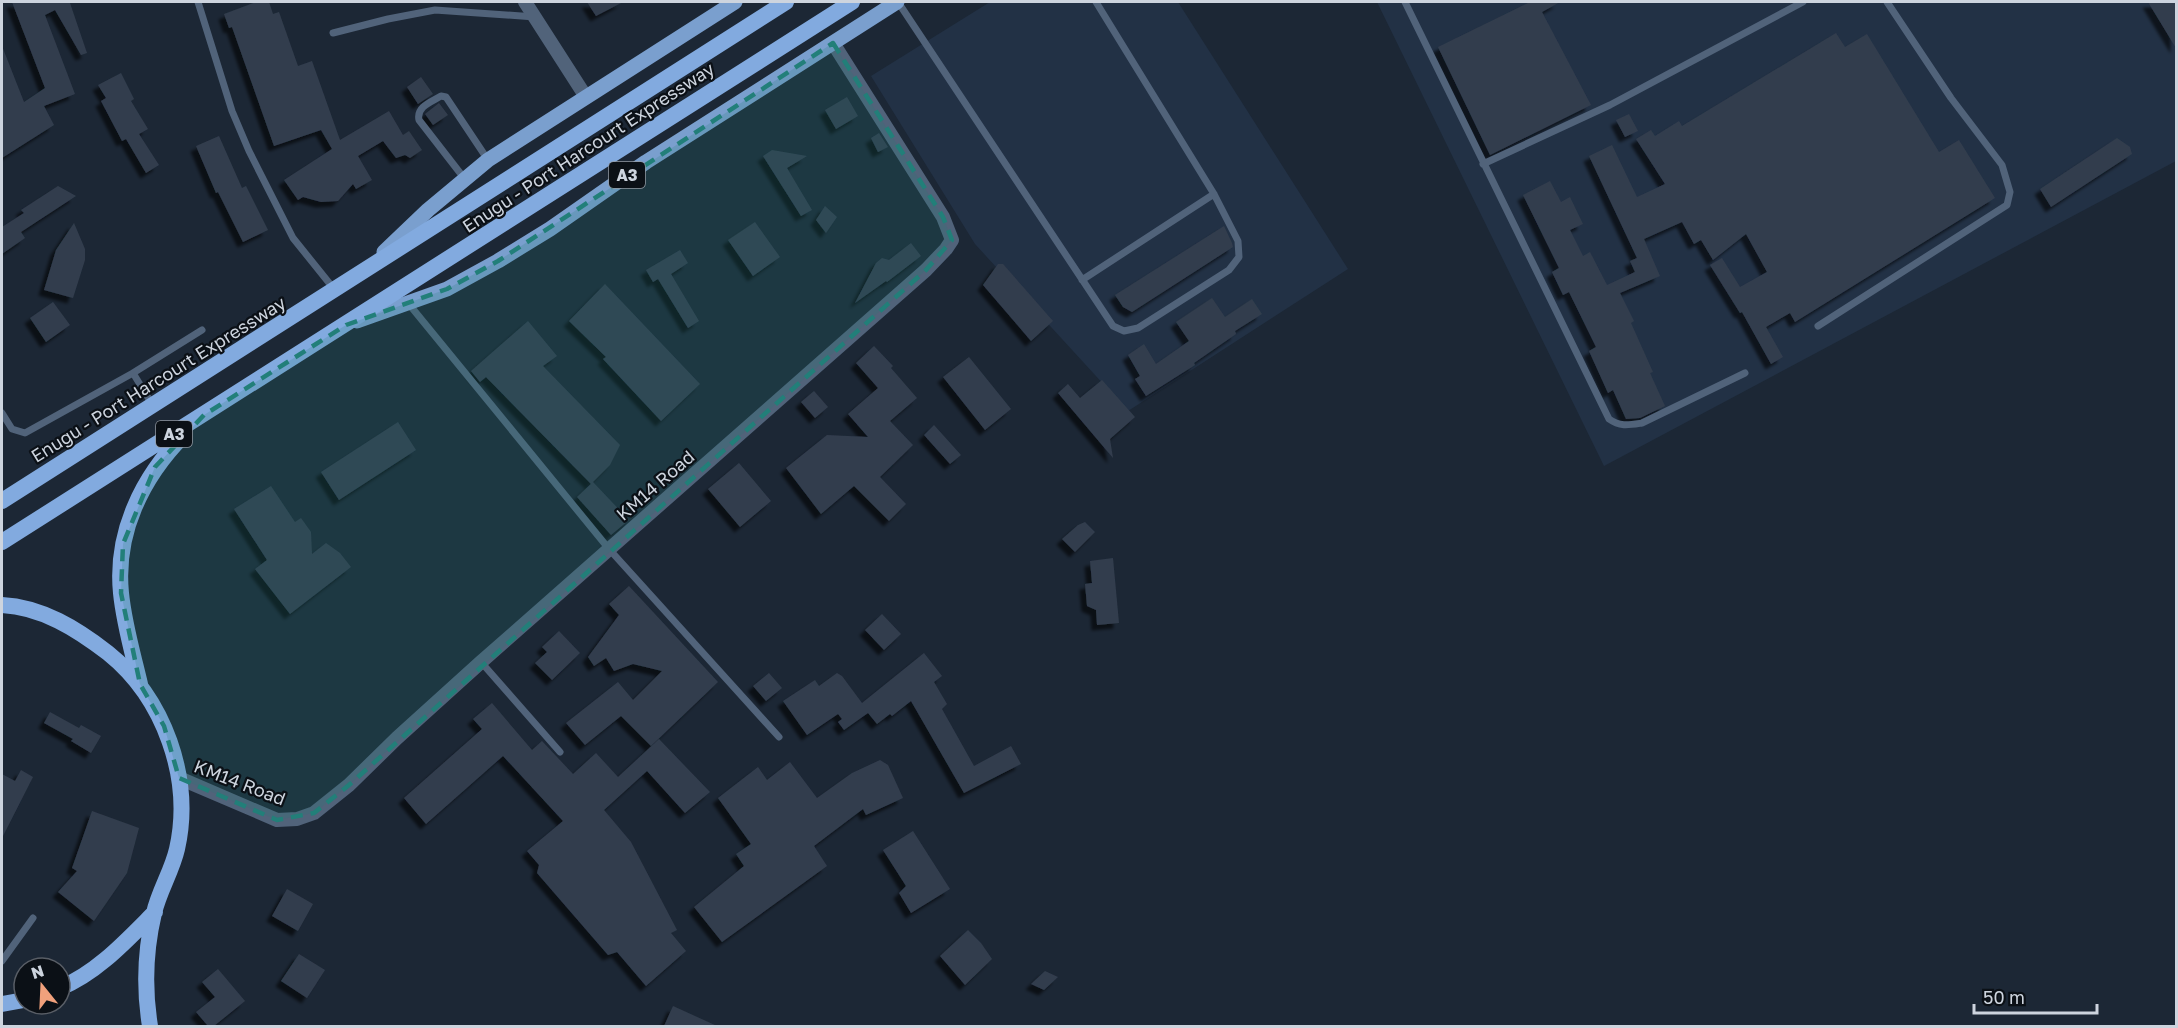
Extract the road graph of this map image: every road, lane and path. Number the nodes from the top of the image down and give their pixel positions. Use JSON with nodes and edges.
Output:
{"nodes":[{"id":1,"x":198,"y":2,"type":"edge"},
{"id":2,"x":525,"y":2,"type":"edge"},
{"id":3,"x":735,"y":2,"type":"edge"},
{"id":4,"x":786,"y":2,"type":"edge"},
{"id":5,"x":852,"y":2,"type":"edge"},
{"id":6,"x":898,"y":2,"type":"edge"},
{"id":7,"x":1096,"y":2,"type":"edge"},
{"id":8,"x":1405,"y":2,"type":"edge"},
{"id":9,"x":1803,"y":2,"type":"edge"},
{"id":10,"x":1887,"y":2,"type":"edge"},
{"id":11,"x":536,"y":17,"type":"junction"},
{"id":12,"x":333,"y":33,"type":"dead end"},
{"id":13,"x":833,"y":43,"type":"junction"},
{"id":14,"x":586,"y":97,"type":"junction"},
{"id":15,"x":488,"y":160,"type":"junction"},
{"id":16,"x":1483,"y":164,"type":"junction"},
{"id":17,"x":464,"y":178,"type":"junction"},
{"id":18,"x":1214,"y":194,"type":"junction"},
{"id":19,"x":1082,"y":280,"type":"junction"},
{"id":20,"x":335,"y":290,"type":"junction"},
{"id":21,"x":408,"y":303,"type":"junction"},
{"id":22,"x":346,"y":325,"type":"junction"},
{"id":23,"x":1818,"y":326,"type":"dead end"},
{"id":24,"x":202,"y":330,"type":"dead end"},
{"id":25,"x":133,"y":373,"type":"junction"},
{"id":26,"x":1745,"y":373,"type":"dead end"},
{"id":27,"x":153,"y":405,"type":"junction"},
{"id":28,"x":2,"y":413,"type":"edge"},
{"id":29,"x":204,"y":415,"type":"junction"},
{"id":30,"x":33,"y":482,"type":"junction"},
{"id":31,"x":2,"y":489,"type":"edge"},
{"id":32,"x":2,"y":501,"type":"edge"},
{"id":33,"x":2,"y":542,"type":"edge"},
{"id":34,"x":609,"y":549,"type":"junction"},
{"id":35,"x":2,"y":605,"type":"edge"},
{"id":36,"x":481,"y":662,"type":"junction"},
{"id":37,"x":140,"y":684,"type":"junction"},
{"id":38,"x":779,"y":737,"type":"dead end"},
{"id":39,"x":560,"y":752,"type":"dead end"},
{"id":40,"x":179,"y":778,"type":"junction"},
{"id":41,"x":154,"y":912,"type":"junction"},
{"id":42,"x":33,"y":918,"type":"dead end"},
{"id":43,"x":2,"y":961,"type":"edge"},
{"id":44,"x":72,"y":983,"type":"edge"},
{"id":45,"x":150,"y":1026,"type":"edge"}],
"edges":[{"from":1,"to":20,"type":"lane"},
{"from":2,"to":11,"type":"street"},
{"from":3,"to":14,"type":"main road","name":"Enugu - Port Harcourt Expressway","number":"A3"},
{"from":4,"to":20,"type":"highway","name":"Enugu - Port Harcourt Expressway","number":"A3"},
{"from":5,"to":22,"type":"highway","name":"Enugu - Port Harcourt Expressway","number":"A3"},
{"from":6,"to":13,"type":"main road","name":"Enugu - Port Harcourt Expressway","number":"A3"},
{"from":6,"to":19,"type":"lane"},
{"from":7,"to":18,"type":"lane"},
{"from":8,"to":16,"type":"lane"},
{"from":9,"to":16,"type":"lane"},
{"from":10,"to":23,"type":"lane"},
{"from":11,"to":12,"type":"lane"},
{"from":11,"to":14,"type":"street"},
{"from":13,"to":21,"type":"main road","name":"Enugu - Port Harcourt Expressway","number":"A3"},
{"from":13,"to":34,"type":"street","name":"KM14 Road"},
{"from":14,"to":15,"type":"main road","name":"Enugu - Port Harcourt Expressway","number":"A3"},
{"from":15,"to":17,"type":"main road","name":"Enugu - Port Harcourt Expressway","number":"A3"},
{"from":15,"to":17,"type":"lane"},
{"from":16,"to":26,"type":"lane"},
{"from":17,"to":20,"type":"main road","name":"Enugu - Port Harcourt Expressway","number":"A3"},
{"from":18,"to":19,"type":"lane"},
{"from":18,"to":19,"type":"lane"},
{"from":20,"to":27,"type":"highway","name":"Enugu - Port Harcourt Expressway","number":"A3"},
{"from":21,"to":22,"type":"main road","name":"Enugu - Port Harcourt Expressway","number":"A3"},
{"from":21,"to":34,"type":"lane"},
{"from":22,"to":29,"type":"highway","name":"Enugu - Port Harcourt Expressway","number":"A3"},
{"from":24,"to":25,"type":"lane"},
{"from":25,"to":27,"type":"lane"},
{"from":25,"to":28,"type":"lane"},
{"from":27,"to":30,"type":"highway","name":"Enugu - Port Harcourt Expressway","number":"A3"},
{"from":29,"to":33,"type":"highway","name":"Enugu - Port Harcourt Expressway","number":"A3"},
{"from":29,"to":37,"type":"highway"},
{"from":30,"to":31,"type":"highway"},
{"from":30,"to":32,"type":"highway","name":"Enugu - Port Harcourt Expressway","number":"A3"},
{"from":34,"to":36,"type":"street","name":"KM14 Road"},
{"from":34,"to":38,"type":"lane"},
{"from":35,"to":37,"type":"highway"},
{"from":36,"to":39,"type":"lane"},
{"from":36,"to":40,"type":"street","name":"KM14 Road"},
{"from":37,"to":40,"type":"highway"},
{"from":40,"to":41,"type":"highway"},
{"from":41,"to":44,"type":"highway"},
{"from":41,"to":45,"type":"highway"},
{"from":42,"to":43,"type":"lane"}]}
